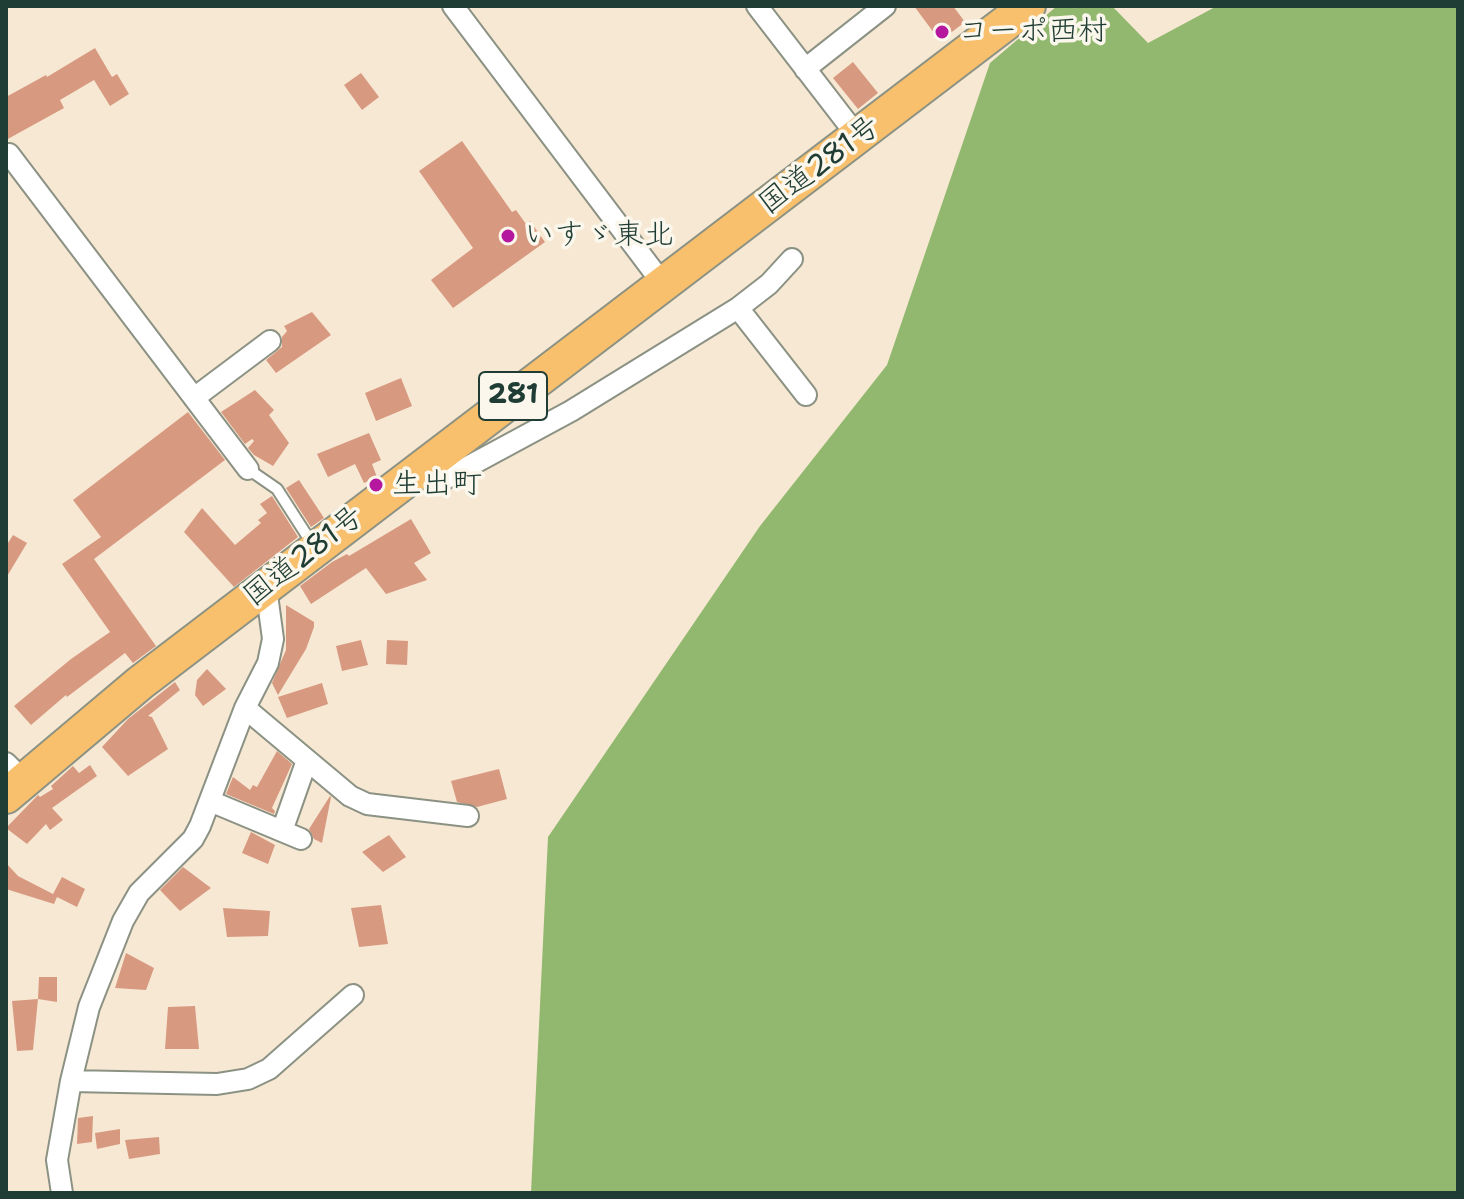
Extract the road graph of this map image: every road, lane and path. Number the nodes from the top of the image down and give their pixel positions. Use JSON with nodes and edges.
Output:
{"nodes":[{"id":1,"x":453,"y":6,"type":"edge"},
{"id":2,"x":757,"y":6,"type":"edge"},
{"id":3,"x":885,"y":6,"type":"edge"},
{"id":4,"x":1028,"y":6,"type":"edge"},
{"id":5,"x":805,"y":69,"type":"junction"},
{"id":6,"x":858,"y":137,"type":"junction"},
{"id":7,"x":6,"y":154,"type":"edge"},
{"id":8,"x":792,"y":259,"type":"dead end"},
{"id":9,"x":663,"y":284,"type":"junction"},
{"id":10,"x":738,"y":308,"type":"junction"},
{"id":11,"x":270,"y":341,"type":"dead end"},
{"id":12,"x":806,"y":395,"type":"dead end"},
{"id":13,"x":194,"y":398,"type":"junction"},
{"id":14,"x":429,"y":460,"type":"junction"},
{"id":15,"x":252,"y":472,"type":"joint"},
{"id":16,"x":316,"y":549,"type":"junction"},
{"id":17,"x":266,"y":587,"type":"junction"},
{"id":18,"x":245,"y":708,"type":"junction"},
{"id":19,"x":307,"y":760,"type":"junction"},
{"id":20,"x":12,"y":780,"type":"edge"},
{"id":21,"x":210,"y":801,"type":"junction"},
{"id":22,"x":468,"y":816,"type":"dead end"},
{"id":23,"x":353,"y":995,"type":"dead end"},
{"id":24,"x":71,"y":1081,"type":"junction"},
{"id":25,"x":62,"y":1193,"type":"edge"}],
"edges":[{"from":1,"to":9,"type":"street"},
{"from":2,"to":5,"type":"street"},
{"from":3,"to":5,"type":"street"},
{"from":4,"to":6,"type":"highway","name":"国道281号","number":"281"},
{"from":5,"to":6,"type":"street"},
{"from":6,"to":9,"type":"highway","name":"国道281号","number":"281"},
{"from":7,"to":13,"type":"street"},
{"from":8,"to":10,"type":"street"},
{"from":9,"to":14,"type":"highway","name":"国道281号","number":"281"},
{"from":10,"to":12,"type":"street"},
{"from":10,"to":14,"type":"street"},
{"from":11,"to":13,"type":"street"},
{"from":13,"to":15,"type":"street"},
{"from":14,"to":16,"type":"highway","name":"国道281号","number":"281"},
{"from":15,"to":16,"type":"lane"},
{"from":16,"to":17,"type":"highway","name":"国道281号","number":"281"},
{"from":17,"to":18,"type":"street"},
{"from":17,"to":20,"type":"highway","name":"国道281号","number":"281"},
{"from":18,"to":19,"type":"street"},
{"from":18,"to":21,"type":"street"},
{"from":19,"to":21,"type":"street"},
{"from":19,"to":22,"type":"street"},
{"from":21,"to":24,"type":"street"},
{"from":23,"to":24,"type":"street"},
{"from":24,"to":25,"type":"street"}]}
